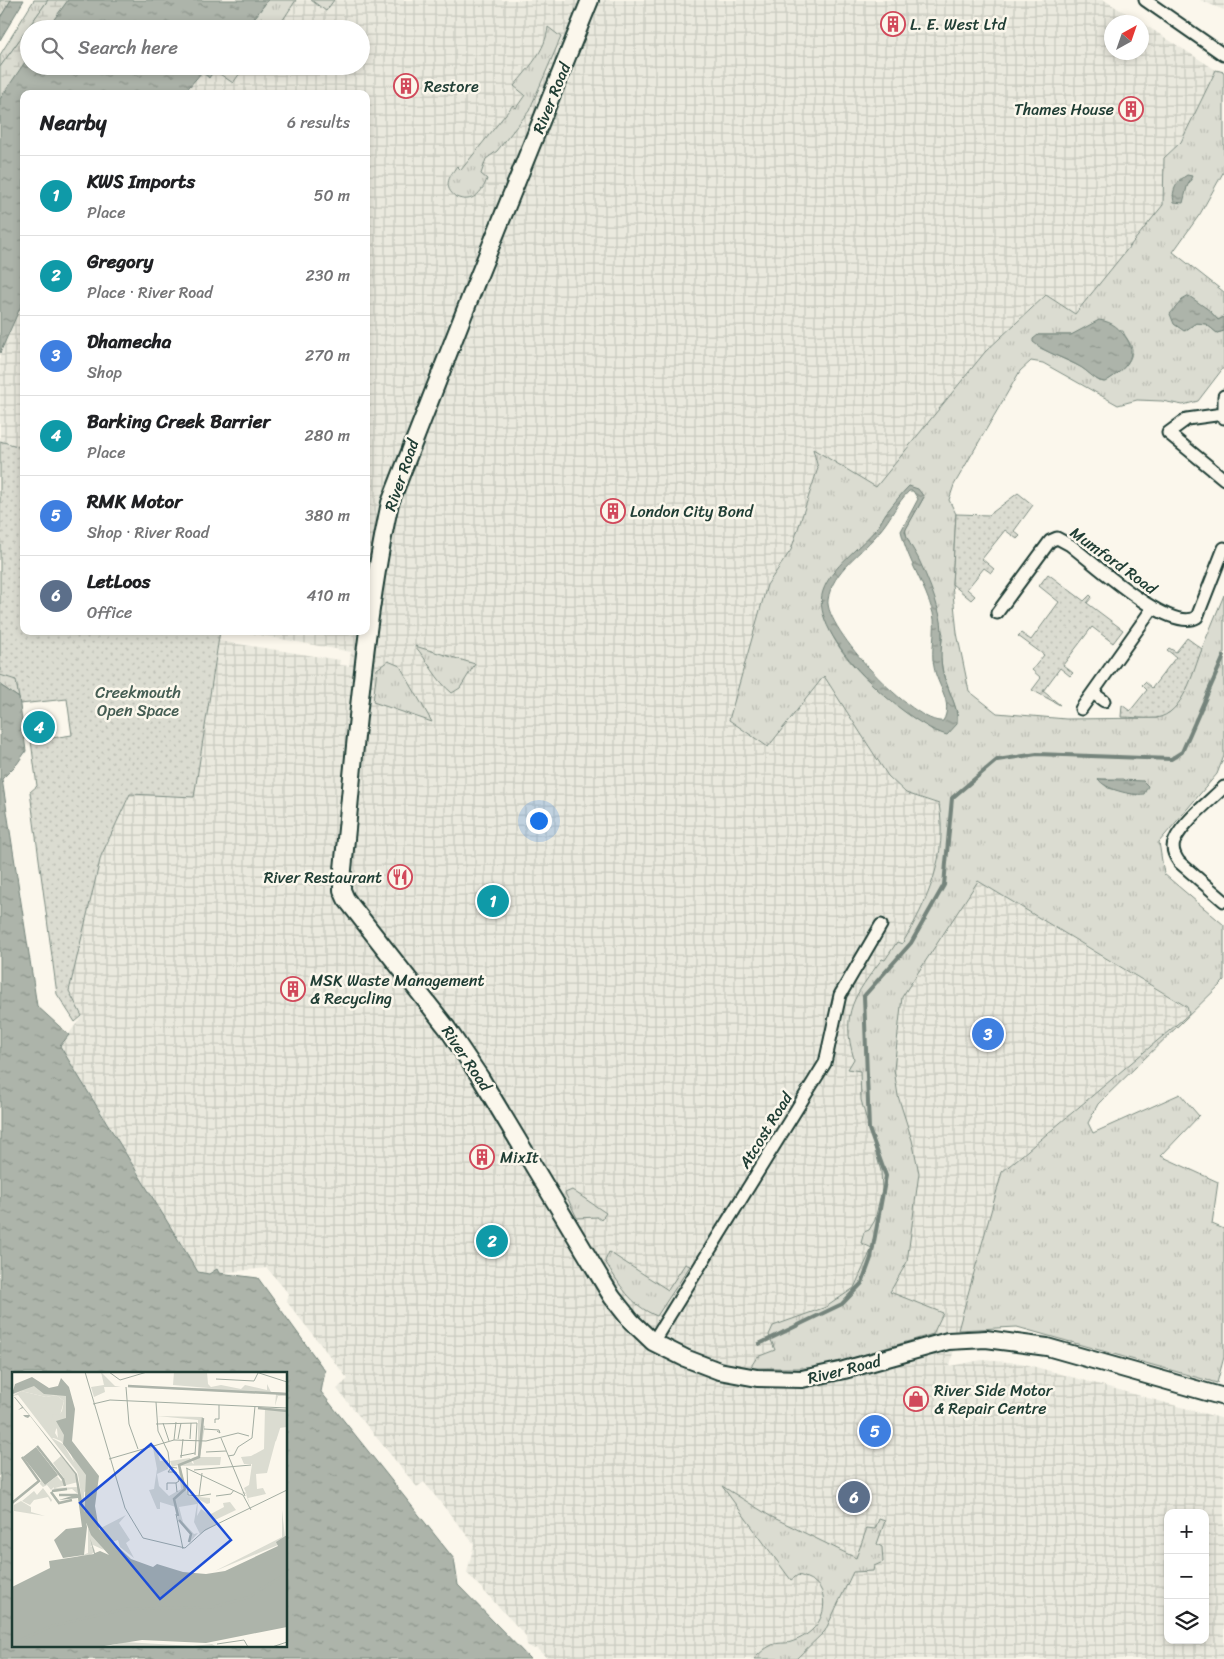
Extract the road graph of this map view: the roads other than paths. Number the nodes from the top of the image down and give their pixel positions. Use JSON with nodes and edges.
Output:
{"nodes":[{"id":1,"x":590,"y":0,"type":"edge"},
{"id":2,"x":1145,"y":0,"type":"edge"},
{"id":3,"x":1224,"y":56,"type":"edge"},
{"id":4,"x":1224,"y":396,"type":"edge"},
{"id":5,"x":1223,"y":414,"type":"edge"},
{"id":6,"x":1224,"y":418,"type":"edge"},
{"id":7,"x":1224,"y":479,"type":"edge"},
{"id":8,"x":1224,"y":548,"type":"edge"},
{"id":9,"x":1152,"y":608,"type":"junction"},
{"id":10,"x":998,"y":613,"type":"dead end"},
{"id":11,"x":370,"y":623,"type":"edge"},
{"id":12,"x":368,"y":635,"type":"edge"},
{"id":13,"x":1092,"y":693,"type":"junction"},
{"id":14,"x":1104,"y":701,"type":"dead end"},
{"id":15,"x":1081,"y":709,"type":"dead end"},
{"id":16,"x":1224,"y":787,"type":"edge"},
{"id":17,"x":1224,"y":901,"type":"edge"},
{"id":18,"x":881,"y":925,"type":"dead end"},
{"id":19,"x":653,"y":1342,"type":"junction"},
{"id":20,"x":1224,"y":1397,"type":"edge"}],
"edges":[{"from":1,"to":11,"type":"street","name":"River Road"},
{"from":2,"to":3,"type":"street"},
{"from":4,"to":5,"type":"street"},
{"from":5,"to":6,"type":"street"},
{"from":5,"to":7,"type":"street"},
{"from":8,"to":9,"type":"street","name":"Mumford Road"},
{"from":9,"to":10,"type":"street","name":"Mumford Road"},
{"from":9,"to":13,"type":"street"},
{"from":12,"to":19,"type":"street","name":"River Road"},
{"from":13,"to":14,"type":"street"},
{"from":13,"to":15,"type":"street"},
{"from":16,"to":17,"type":"street"},
{"from":18,"to":19,"type":"street","name":"Atcost Road"},
{"from":19,"to":20,"type":"street","name":"River Road"}]}
